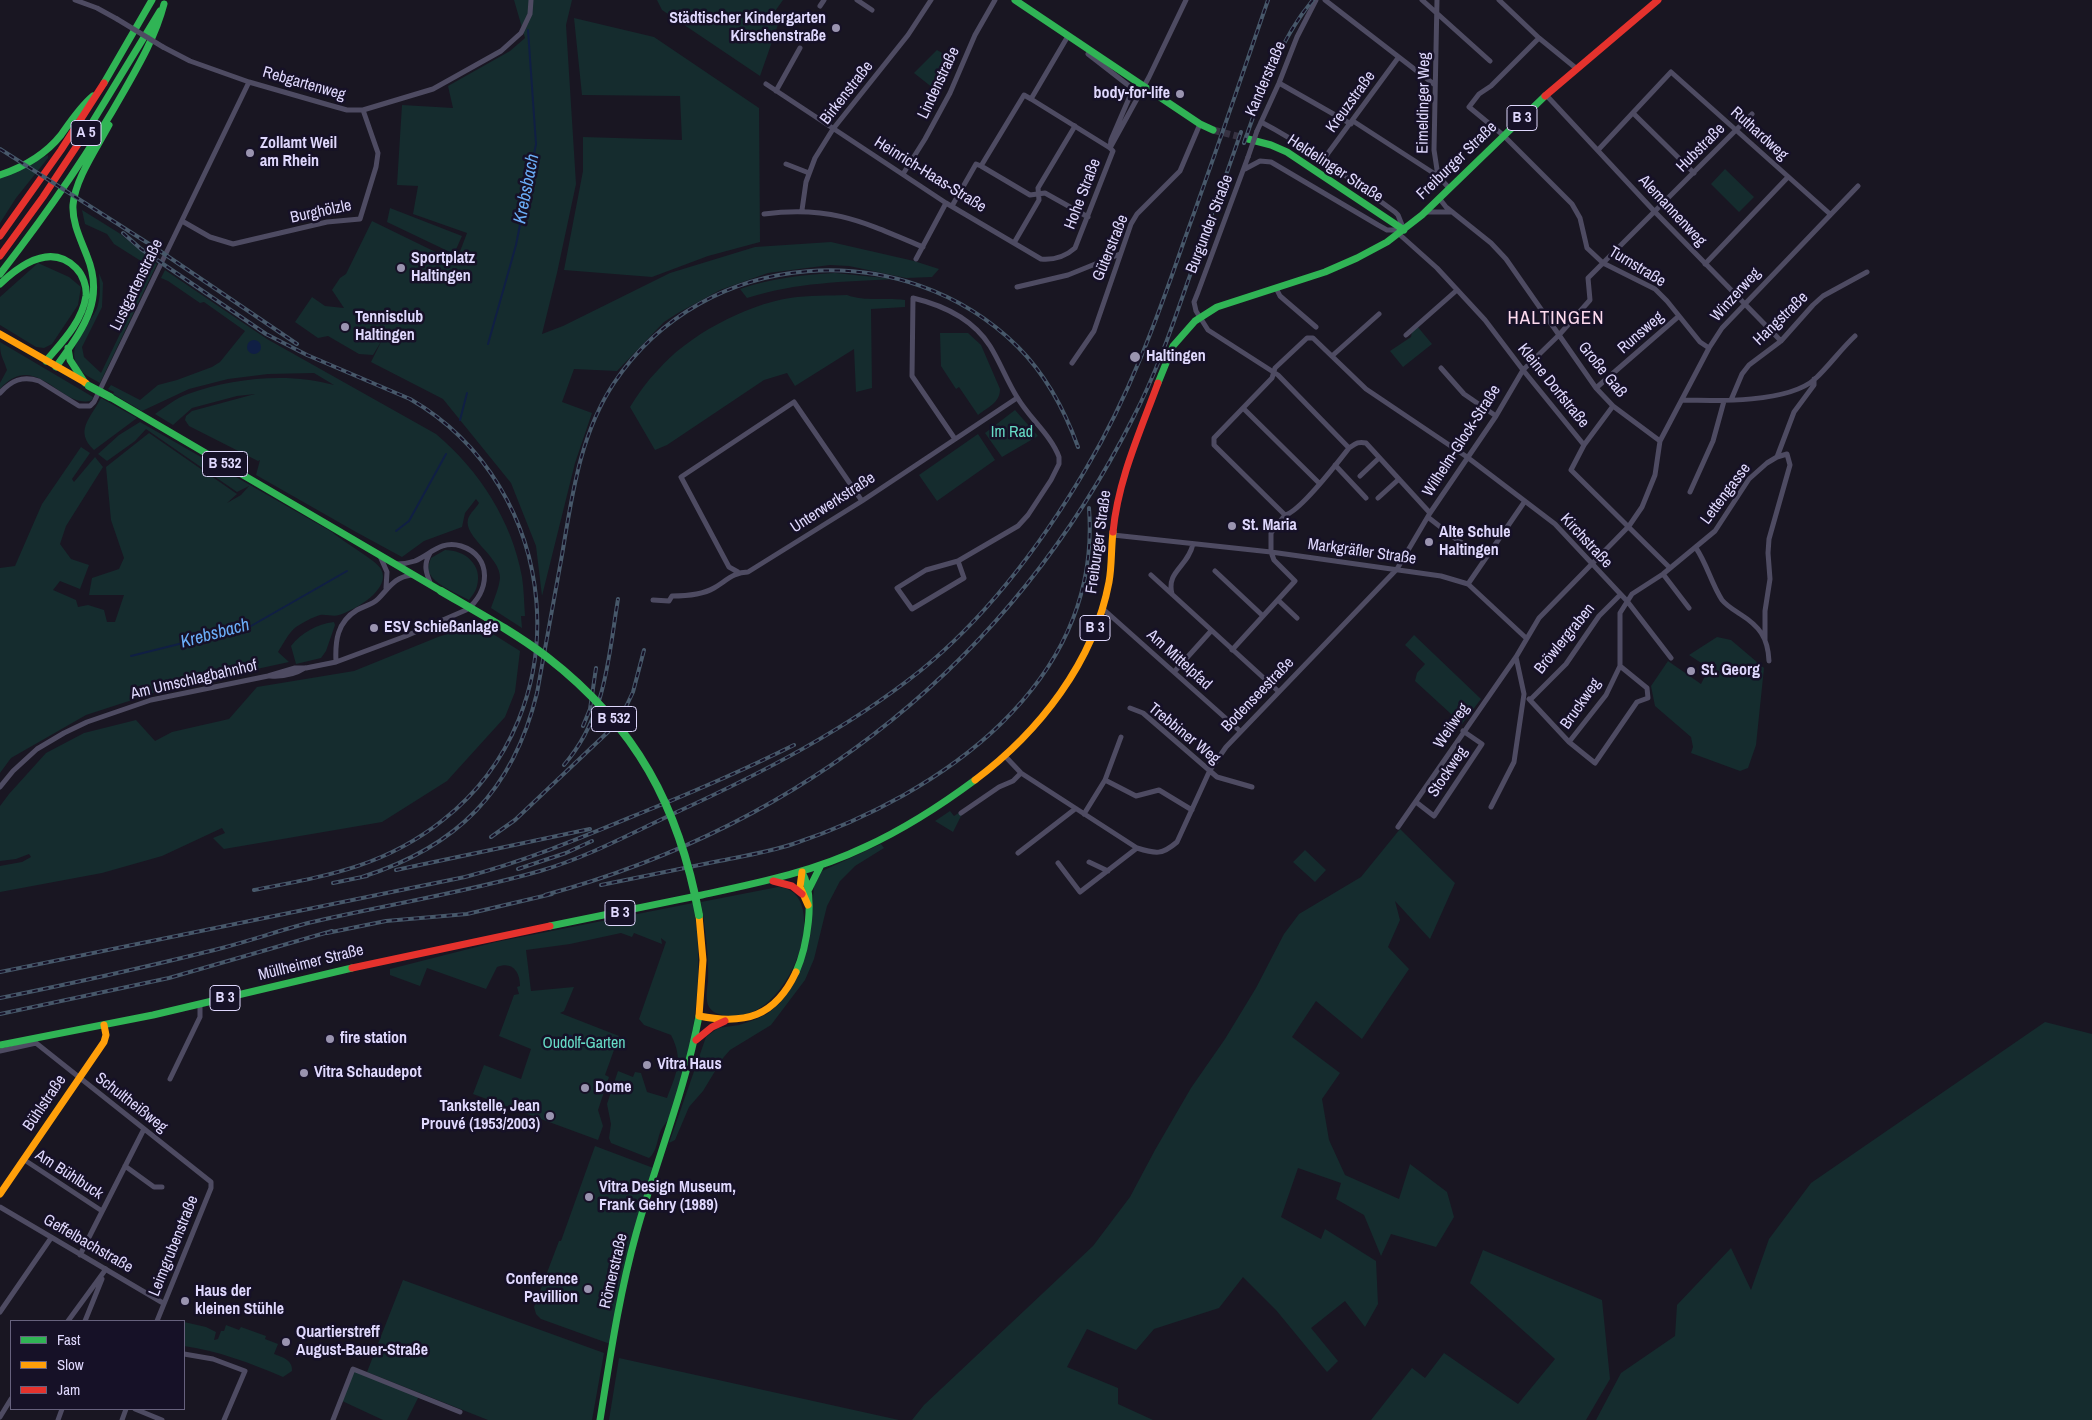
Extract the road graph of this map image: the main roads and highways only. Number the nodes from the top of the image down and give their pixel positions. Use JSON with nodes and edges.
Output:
{"nodes":[{"id":1,"x":152,"y":0,"type":"edge"},
{"id":2,"x":1015,"y":0,"type":"edge"},
{"id":3,"x":1658,"y":0,"type":"edge"},
{"id":4,"x":165,"y":2,"type":"edge"},
{"id":5,"x":98,"y":93,"type":"junction"},
{"id":6,"x":118,"y":102,"type":"junction"},
{"id":7,"x":1213,"y":130,"type":"tunnel mouth"},
{"id":8,"x":1248,"y":138,"type":"tunnel mouth"},
{"id":9,"x":0,"y":175,"type":"edge"},
{"id":10,"x":1401,"y":232,"type":"junction"},
{"id":11,"x":0,"y":236,"type":"edge"},
{"id":12,"x":0,"y":256,"type":"edge"},
{"id":13,"x":0,"y":274,"type":"edge"},
{"id":14,"x":0,"y":284,"type":"edge"},
{"id":15,"x":0,"y":334,"type":"edge"},
{"id":16,"x":68,"y":348,"type":"junction"},
{"id":17,"x":46,"y":361,"type":"junction"},
{"id":18,"x":56,"y":367,"type":"junction"},
{"id":19,"x":87,"y":384,"type":"junction"},
{"id":20,"x":821,"y":865,"type":"junction"},
{"id":21,"x":802,"y":872,"type":"junction"},
{"id":22,"x":772,"y":880,"type":"junction"},
{"id":23,"x":809,"y":889,"type":"junction"},
{"id":24,"x":802,"y":894,"type":"junction"},
{"id":25,"x":808,"y":906,"type":"junction"},
{"id":26,"x":699,"y":1016,"type":"junction"},
{"id":27,"x":725,"y":1021,"type":"junction"},
{"id":28,"x":104,"y":1025,"type":"junction"},
{"id":29,"x":696,"y":1040,"type":"junction"},
{"id":30,"x":0,"y":1045,"type":"edge"},
{"id":31,"x":0,"y":1194,"type":"edge"},
{"id":32,"x":600,"y":1420,"type":"edge"}],
"edges":[{"from":1,"to":5,"type":"main road","number":"A 5"},
{"from":2,"to":7,"type":"main road"},
{"from":3,"to":10,"type":"main road","name":"Freiburger Straße","number":"B 3"},
{"from":4,"to":6,"type":"main road"},
{"from":4,"to":12,"type":"main road","number":"A 5"},
{"from":5,"to":9,"type":"main road"},
{"from":5,"to":11,"type":"main road","number":"A 5"},
{"from":6,"to":13,"type":"main road"},
{"from":6,"to":16,"type":"main road"},
{"from":8,"to":10,"type":"main road","name":"Heldelinger Straße"},
{"from":10,"to":20,"type":"main road","name":"Freiburger Straße","number":"B 3"},
{"from":14,"to":17,"type":"main road"},
{"from":15,"to":17,"type":"main road","number":"B 532"},
{"from":16,"to":18,"type":"main road"},
{"from":16,"to":19,"type":"main road"},
{"from":17,"to":18,"type":"main road","number":"B 532"},
{"from":18,"to":19,"type":"main road","number":"B 532"},
{"from":19,"to":26,"type":"main road","number":"B 532","bridge":true},
{"from":20,"to":21,"type":"main road","number":"B 3"},
{"from":20,"to":23,"type":"main road"},
{"from":21,"to":22,"type":"main road","number":"B 3"},
{"from":21,"to":23,"type":"main road"},
{"from":21,"to":24,"type":"main road"},
{"from":22,"to":24,"type":"main road"},
{"from":22,"to":28,"type":"main road","name":"Müllheimer Straße","number":"B 3"},
{"from":23,"to":25,"type":"main road"},
{"from":24,"to":25,"type":"main road"},
{"from":25,"to":27,"type":"main road"},
{"from":26,"to":27,"type":"main road"},
{"from":26,"to":29,"type":"main road","name":"Römerstraße"},
{"from":27,"to":29,"type":"main road"},
{"from":28,"to":30,"type":"main road","number":"B 3"},
{"from":28,"to":31,"type":"main road","name":"Bühlstraße"},
{"from":29,"to":32,"type":"main road","name":"Römerstraße"}]}
